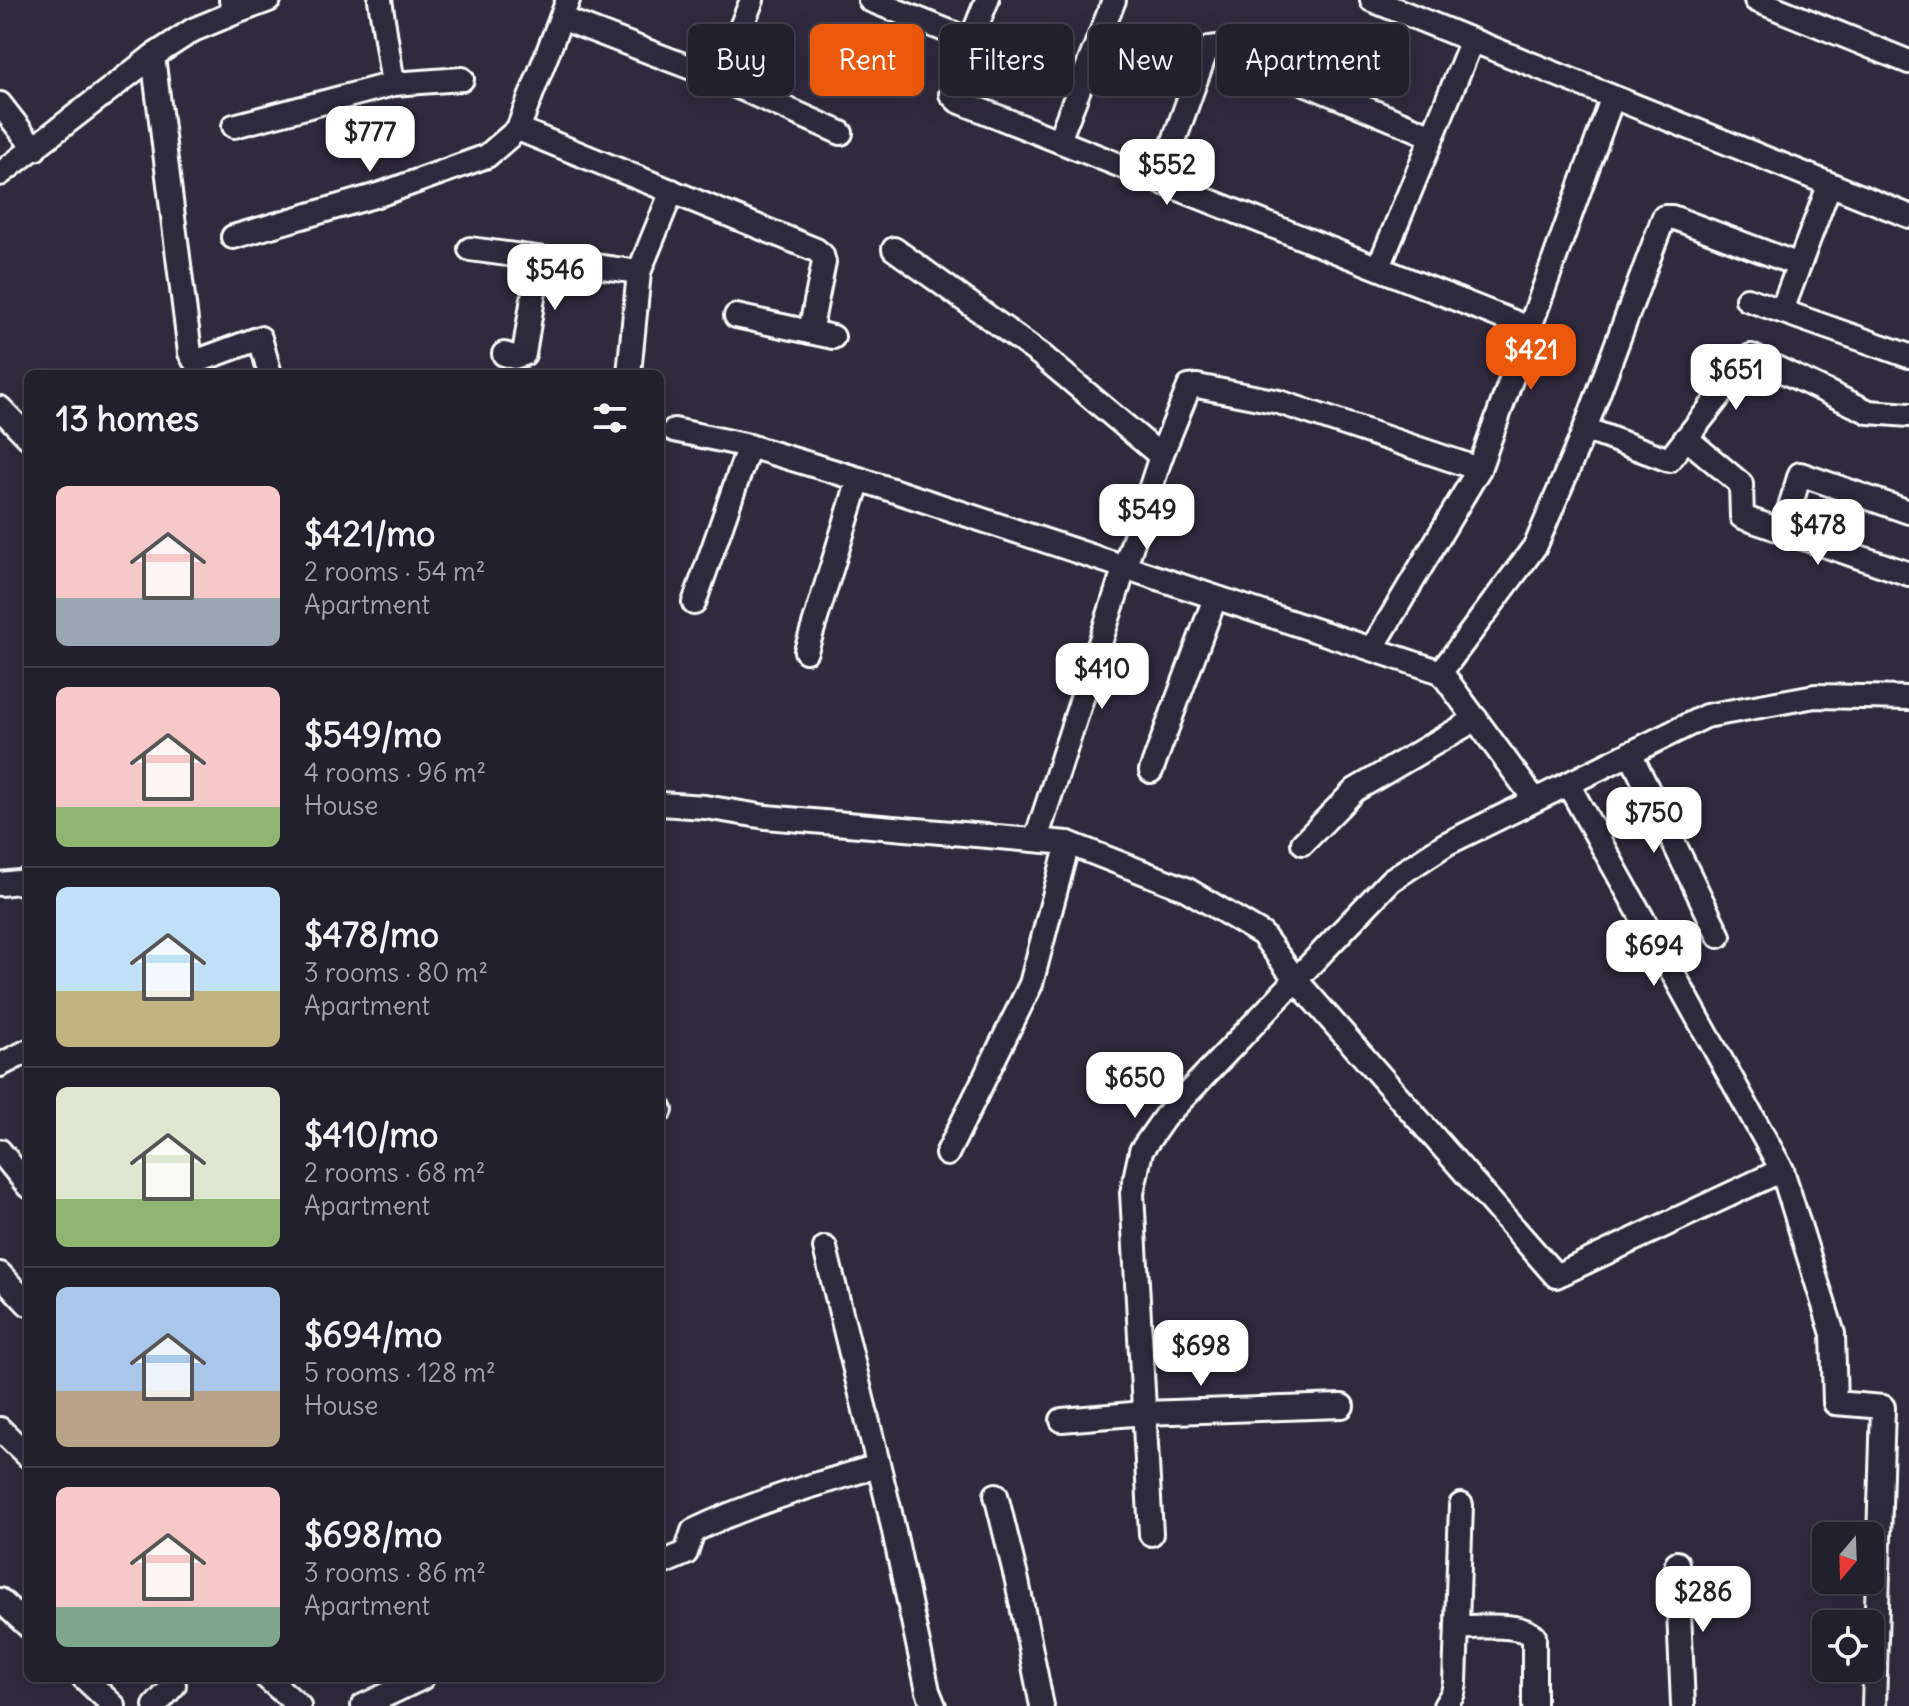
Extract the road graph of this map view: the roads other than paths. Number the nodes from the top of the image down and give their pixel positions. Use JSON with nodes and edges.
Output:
{"nodes":[{"id":1,"x":269,"y":0,"type":"edge"},
{"id":2,"x":380,"y":0,"type":"edge"},
{"id":3,"x":752,"y":0,"type":"edge"},
{"id":4,"x":870,"y":0,"type":"edge"},
{"id":5,"x":987,"y":0,"type":"edge"},
{"id":6,"x":1114,"y":0,"type":"edge"},
{"id":7,"x":1372,"y":0,"type":"edge"},
{"id":8,"x":1756,"y":0,"type":"edge"},
{"id":9,"x":233,"y":6,"type":"edge"},
{"id":10,"x":565,"y":9,"type":"edge"},
{"id":11,"x":1418,"y":9,"type":"edge"},
{"id":12,"x":742,"y":24,"type":"edge"},
{"id":13,"x":977,"y":24,"type":"edge"},
{"id":14,"x":940,"y":28,"type":"edge"},
{"id":15,"x":1472,"y":40,"type":"junction"},
{"id":16,"x":153,"y":56,"type":"junction"},
{"id":17,"x":1909,"y":62,"type":"edge"},
{"id":18,"x":688,"y":65,"type":"edge"},
{"id":19,"x":462,"y":79,"type":"dead end"},
{"id":20,"x":393,"y":84,"type":"junction"},
{"id":21,"x":758,"y":96,"type":"edge"},
{"id":22,"x":953,"y":96,"type":"edge"},
{"id":23,"x":1612,"y":99,"type":"junction"},
{"id":24,"x":0,"y":104,"type":"edge"},
{"id":25,"x":234,"y":126,"type":"dead end"},
{"id":26,"x":518,"y":129,"type":"junction"},
{"id":27,"x":841,"y":133,"type":"dead end"},
{"id":28,"x":1432,"y":136,"type":"junction"},
{"id":29,"x":1059,"y":140,"type":"junction"},
{"id":30,"x":35,"y":149,"type":"junction"},
{"id":31,"x":0,"y":174,"type":"edge"},
{"id":32,"x":1160,"y":180,"type":"junction"},
{"id":33,"x":1829,"y":186,"type":"junction"},
{"id":34,"x":672,"y":191,"type":"junction"},
{"id":35,"x":1909,"y":216,"type":"edge"},
{"id":36,"x":233,"y":237,"type":"dead end"},
{"id":37,"x":470,"y":249,"type":"dead end"},
{"id":38,"x":894,"y":249,"type":"dead end"},
{"id":39,"x":539,"y":260,"type":"junction"},
{"id":40,"x":1799,"y":265,"type":"junction"},
{"id":41,"x":1379,"y":267,"type":"junction"},
{"id":42,"x":639,"y":272,"type":"junction"},
{"id":43,"x":1747,"y":299,"type":"dead end"},
{"id":44,"x":1782,"y":310,"type":"junction"},
{"id":45,"x":736,"y":316,"type":"dead end"},
{"id":46,"x":1529,"y":328,"type":"junction"},
{"id":47,"x":810,"y":332,"type":"junction"},
{"id":48,"x":833,"y":337,"type":"dead end"},
{"id":49,"x":504,"y":354,"type":"dead end"},
{"id":50,"x":1909,"y":356,"type":"edge"},
{"id":51,"x":269,"y":370,"type":"edge"},
{"id":52,"x":629,"y":370,"type":"edge"},
{"id":53,"x":0,"y":408,"type":"edge"},
{"id":54,"x":1909,"y":415,"type":"edge"},
{"id":55,"x":1585,"y":429,"type":"junction"},
{"id":56,"x":674,"y":430,"type":"dead end"},
{"id":57,"x":24,"y":433,"type":"edge"},
{"id":58,"x":1686,"y":438,"type":"junction"},
{"id":59,"x":749,"y":446,"type":"junction"},
{"id":60,"x":1161,"y":456,"type":"junction"},
{"id":61,"x":1479,"y":469,"type":"junction"},
{"id":62,"x":859,"y":479,"type":"junction"},
{"id":63,"x":1909,"y":512,"type":"edge"},
{"id":64,"x":1783,"y":530,"type":"junction"},
{"id":65,"x":1124,"y":568,"type":"junction"},
{"id":66,"x":1909,"y":574,"type":"edge"},
{"id":67,"x":1215,"y":598,"type":"junction"},
{"id":68,"x":694,"y":603,"type":"dead end"},
{"id":69,"x":1372,"y":649,"type":"junction"},
{"id":70,"x":806,"y":651,"type":"dead end"},
{"id":71,"x":1441,"y":672,"type":"junction"},
{"id":72,"x":1909,"y":698,"type":"edge"},
{"id":73,"x":1476,"y":719,"type":"junction"},
{"id":74,"x":1630,"y":753,"type":"junction"},
{"id":75,"x":1151,"y":771,"type":"dead end"},
{"id":76,"x":1568,"y":784,"type":"junction"},
{"id":77,"x":1535,"y":800,"type":"junction"},
{"id":78,"x":664,"y":804,"type":"edge"},
{"id":79,"x":1036,"y":839,"type":"junction"},
{"id":80,"x":1068,"y":843,"type":"junction"},
{"id":81,"x":1303,"y":843,"type":"dead end"},
{"id":82,"x":24,"y":881,"type":"edge"},
{"id":83,"x":0,"y":884,"type":"edge"},
{"id":84,"x":1719,"y":936,"type":"dead end"},
{"id":85,"x":1296,"y":980,"type":"junction"},
{"id":86,"x":24,"y":1053,"type":"edge"},
{"id":87,"x":0,"y":1065,"type":"edge"},
{"id":88,"x":0,"y":1151,"type":"edge"},
{"id":89,"x":947,"y":1154,"type":"dead end"},
{"id":90,"x":1782,"y":1170,"type":"junction"},
{"id":91,"x":24,"y":1181,"type":"edge"},
{"id":92,"x":825,"y":1248,"type":"dead end"},
{"id":93,"x":1342,"y":1406,"type":"dead end"},
{"id":94,"x":1144,"y":1413,"type":"junction"},
{"id":95,"x":1062,"y":1420,"type":"dead end"},
{"id":96,"x":0,"y":1429,"type":"edge"},
{"id":97,"x":24,"y":1452,"type":"edge"},
{"id":98,"x":878,"y":1466,"type":"junction"},
{"id":99,"x":996,"y":1495,"type":"dead end"},
{"id":100,"x":1461,"y":1505,"type":"dead end"},
{"id":101,"x":1151,"y":1534,"type":"dead end"},
{"id":102,"x":664,"y":1562,"type":"edge"},
{"id":103,"x":1677,"y":1563,"type":"dead end"},
{"id":104,"x":0,"y":1600,"type":"edge"},
{"id":105,"x":24,"y":1622,"type":"edge"},
{"id":106,"x":1459,"y":1627,"type":"junction"},
{"id":107,"x":88,"y":1682,"type":"edge"},
{"id":108,"x":272,"y":1682,"type":"edge"},
{"id":109,"x":414,"y":1682,"type":"edge"},
{"id":110,"x":174,"y":1685,"type":"dead end"},
{"id":111,"x":114,"y":1706,"type":"edge"},
{"id":112,"x":155,"y":1706,"type":"edge"},
{"id":113,"x":299,"y":1706,"type":"edge"},
{"id":114,"x":363,"y":1706,"type":"edge"},
{"id":115,"x":934,"y":1706,"type":"edge"},
{"id":116,"x":1042,"y":1706,"type":"edge"},
{"id":117,"x":1445,"y":1706,"type":"edge"},
{"id":118,"x":1534,"y":1706,"type":"edge"},
{"id":119,"x":1683,"y":1706,"type":"edge"},
{"id":120,"x":1874,"y":1706,"type":"edge"}],
"edges":[{"from":1,"to":9,"type":"street"},
{"from":2,"to":20,"type":"street"},
{"from":3,"to":12,"type":"street"},
{"from":4,"to":14,"type":"street"},
{"from":5,"to":13,"type":"street"},
{"from":6,"to":29,"type":"street"},
{"from":7,"to":11,"type":"street"},
{"from":8,"to":17,"type":"street"},
{"from":9,"to":16,"type":"street"},
{"from":10,"to":18,"type":"street"},
{"from":10,"to":26,"type":"street"},
{"from":11,"to":15,"type":"street"},
{"from":15,"to":23,"type":"street"},
{"from":15,"to":28,"type":"street"},
{"from":16,"to":30,"type":"street"},
{"from":16,"to":51,"type":"street"},
{"from":19,"to":20,"type":"street"},
{"from":20,"to":25,"type":"street"},
{"from":21,"to":27,"type":"street"},
{"from":22,"to":29,"type":"street"},
{"from":23,"to":33,"type":"street"},
{"from":23,"to":46,"type":"street"},
{"from":24,"to":30,"type":"street"},
{"from":26,"to":34,"type":"street"},
{"from":26,"to":36,"type":"street"},
{"from":28,"to":32,"type":"street"},
{"from":28,"to":41,"type":"street"},
{"from":29,"to":32,"type":"street"},
{"from":30,"to":31,"type":"street"},
{"from":32,"to":41,"type":"street"},
{"from":33,"to":35,"type":"street"},
{"from":33,"to":40,"type":"street"},
{"from":34,"to":42,"type":"street"},
{"from":34,"to":47,"type":"street"},
{"from":37,"to":39,"type":"street"},
{"from":38,"to":60,"type":"street"},
{"from":39,"to":42,"type":"street"},
{"from":39,"to":49,"type":"street"},
{"from":40,"to":44,"type":"street"},
{"from":40,"to":55,"type":"street"},
{"from":41,"to":46,"type":"street"},
{"from":42,"to":52,"type":"street"},
{"from":43,"to":44,"type":"street"},
{"from":44,"to":50,"type":"street"},
{"from":45,"to":47,"type":"street"},
{"from":46,"to":61,"type":"street"},
{"from":47,"to":48,"type":"street"},
{"from":53,"to":57,"type":"street"},
{"from":54,"to":58,"type":"street"},
{"from":55,"to":58,"type":"street"},
{"from":55,"to":71,"type":"street"},
{"from":56,"to":59,"type":"street"},
{"from":58,"to":64,"type":"street"},
{"from":59,"to":62,"type":"street"},
{"from":59,"to":68,"type":"street"},
{"from":60,"to":61,"type":"street"},
{"from":60,"to":65,"type":"street"},
{"from":61,"to":69,"type":"street"},
{"from":62,"to":65,"type":"street"},
{"from":62,"to":70,"type":"street"},
{"from":63,"to":64,"type":"street"},
{"from":64,"to":66,"type":"street"},
{"from":65,"to":67,"type":"street"},
{"from":65,"to":79,"type":"street"},
{"from":67,"to":69,"type":"street"},
{"from":67,"to":75,"type":"street"},
{"from":69,"to":71,"type":"street"},
{"from":71,"to":73,"type":"street"},
{"from":72,"to":74,"type":"street"},
{"from":73,"to":77,"type":"street"},
{"from":73,"to":81,"type":"street"},
{"from":74,"to":76,"type":"street"},
{"from":74,"to":84,"type":"street"},
{"from":76,"to":77,"type":"street"},
{"from":76,"to":90,"type":"street"},
{"from":77,"to":85,"type":"street"},
{"from":78,"to":79,"type":"street"},
{"from":79,"to":80,"type":"street"},
{"from":80,"to":85,"type":"street"},
{"from":80,"to":89,"type":"street"},
{"from":82,"to":83,"type":"street"},
{"from":85,"to":90,"type":"street"},
{"from":85,"to":94,"type":"street"},
{"from":86,"to":87,"type":"street"},
{"from":88,"to":91,"type":"street"},
{"from":90,"to":120,"type":"street"},
{"from":92,"to":98,"type":"street"},
{"from":93,"to":94,"type":"street"},
{"from":94,"to":95,"type":"street"},
{"from":94,"to":101,"type":"street"},
{"from":96,"to":97,"type":"street"},
{"from":98,"to":102,"type":"street"},
{"from":98,"to":115,"type":"street"},
{"from":99,"to":116,"type":"street"},
{"from":100,"to":106,"type":"street"},
{"from":103,"to":119,"type":"street"},
{"from":104,"to":105,"type":"street"},
{"from":106,"to":117,"type":"street"},
{"from":106,"to":118,"type":"street"},
{"from":107,"to":111,"type":"street"},
{"from":108,"to":113,"type":"street"},
{"from":109,"to":114,"type":"street"},
{"from":110,"to":112,"type":"street"}]}
